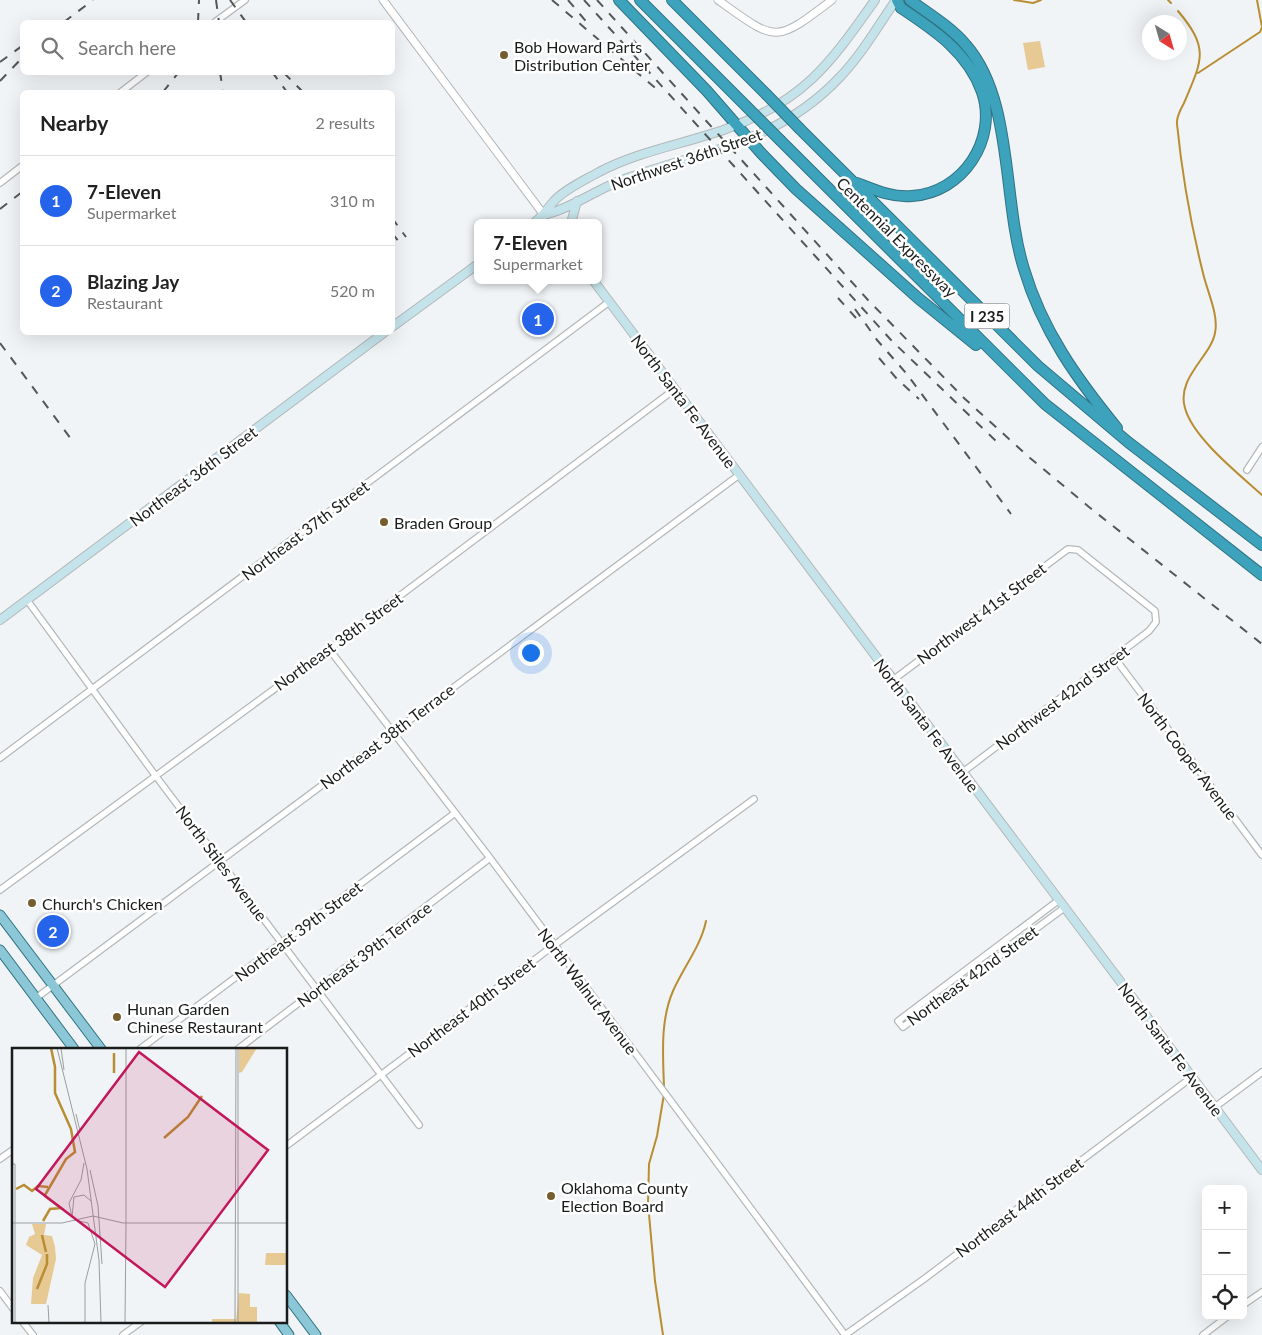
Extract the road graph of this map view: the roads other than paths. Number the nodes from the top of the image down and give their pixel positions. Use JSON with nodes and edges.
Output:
{"nodes":[{"id":1,"x":245,"y":0,"type":"edge"},
{"id":2,"x":383,"y":0,"type":"edge"},
{"id":3,"x":619,"y":0,"type":"edge"},
{"id":4,"x":640,"y":0,"type":"edge"},
{"id":5,"x":672,"y":0,"type":"edge"},
{"id":6,"x":718,"y":0,"type":"edge"},
{"id":7,"x":832,"y":0,"type":"edge"},
{"id":8,"x":875,"y":0,"type":"edge"},
{"id":9,"x":896,"y":0,"type":"edge"},
{"id":10,"x":910,"y":0,"type":"edge"},
{"id":11,"x":217,"y":20,"type":"edge"},
{"id":12,"x":143,"y":75,"type":"edge"},
{"id":13,"x":124,"y":90,"type":"edge"},
{"id":14,"x":736,"y":125,"type":"junction"},
{"id":15,"x":750,"y":140,"type":"junction"},
{"id":16,"x":20,"y":168,"type":"edge"},
{"id":17,"x":854,"y":182,"type":"junction"},
{"id":18,"x":0,"y":183,"type":"edge"},
{"id":19,"x":577,"y":200,"type":"junction"},
{"id":20,"x":544,"y":215,"type":"junction"},
{"id":21,"x":539,"y":219,"type":"edge"},
{"id":22,"x":547,"y":219,"type":"edge"},
{"id":23,"x":571,"y":219,"type":"edge"},
{"id":24,"x":474,"y":267,"type":"edge"},
{"id":25,"x":596,"y":284,"type":"edge"},
{"id":26,"x":609,"y":302,"type":"junction"},
{"id":27,"x":395,"y":325,"type":"edge"},
{"id":28,"x":382,"y":335,"type":"edge"},
{"id":29,"x":1014,"y":375,"type":"junction"},
{"id":30,"x":675,"y":389,"type":"junction"},
{"id":31,"x":1128,"y":442,"type":"junction"},
{"id":32,"x":1262,"y":447,"type":"edge"},
{"id":33,"x":1247,"y":470,"type":"dead end"},
{"id":34,"x":739,"y":475,"type":"junction"},
{"id":35,"x":1262,"y":545,"type":"edge"},
{"id":36,"x":1262,"y":575,"type":"edge"},
{"id":37,"x":27,"y":600,"type":"junction"},
{"id":38,"x":1157,"y":619,"type":"joint"},
{"id":39,"x":0,"y":620,"type":"edge"},
{"id":40,"x":329,"y":648,"type":"junction"},
{"id":41,"x":1114,"y":657,"type":"junction"},
{"id":42,"x":893,"y":680,"type":"junction"},
{"id":43,"x":93,"y":688,"type":"junction"},
{"id":44,"x":393,"y":733,"type":"junction"},
{"id":45,"x":0,"y":758,"type":"edge"},
{"id":46,"x":963,"y":772,"type":"junction"},
{"id":47,"x":155,"y":775,"type":"junction"},
{"id":48,"x":754,"y":799,"type":"dead end"},
{"id":49,"x":456,"y":813,"type":"junction"},
{"id":50,"x":1262,"y":855,"type":"edge"},
{"id":51,"x":490,"y":858,"type":"junction"},
{"id":52,"x":220,"y":860,"type":"junction"},
{"id":53,"x":0,"y":890,"type":"edge"},
{"id":54,"x":1059,"y":900,"type":"junction"},
{"id":55,"x":1064,"y":908,"type":"junction"},
{"id":56,"x":0,"y":915,"type":"edge"},
{"id":57,"x":282,"y":944,"type":"junction"},
{"id":58,"x":553,"y":946,"type":"junction"},
{"id":59,"x":0,"y":950,"type":"edge"},
{"id":60,"x":53,"y":985,"type":"junction"},
{"id":61,"x":317,"y":990,"type":"junction"},
{"id":62,"x":36,"y":998,"type":"junction"},
{"id":63,"x":73,"y":1048,"type":"edge"},
{"id":64,"x":99,"y":1048,"type":"edge"},
{"id":65,"x":141,"y":1048,"type":"edge"},
{"id":66,"x":239,"y":1048,"type":"edge"},
{"id":67,"x":1262,"y":1072,"type":"edge"},
{"id":68,"x":381,"y":1074,"type":"junction"},
{"id":69,"x":1192,"y":1077,"type":"junction"},
{"id":70,"x":1215,"y":1108,"type":"junction"},
{"id":71,"x":419,"y":1125,"type":"dead end"},
{"id":72,"x":288,"y":1144,"type":"edge"},
{"id":73,"x":12,"y":1150,"type":"edge"},
{"id":74,"x":0,"y":1159,"type":"edge"},
{"id":75,"x":1262,"y":1170,"type":"edge"},
{"id":76,"x":0,"y":1291,"type":"edge"},
{"id":77,"x":1262,"y":1292,"type":"edge"},
{"id":78,"x":288,"y":1298,"type":"edge"},
{"id":79,"x":1247,"y":1303,"type":"edge"},
{"id":80,"x":12,"y":1307,"type":"edge"},
{"id":81,"x":1223,"y":1320,"type":"edge"},
{"id":82,"x":23,"y":1322,"type":"edge"},
{"id":83,"x":141,"y":1322,"type":"edge"},
{"id":84,"x":280,"y":1322,"type":"edge"},
{"id":85,"x":314,"y":1332,"type":"edge"},
{"id":86,"x":33,"y":1335,"type":"edge"},
{"id":87,"x":123,"y":1335,"type":"edge"},
{"id":88,"x":289,"y":1335,"type":"edge"},
{"id":89,"x":303,"y":1335,"type":"edge"},
{"id":90,"x":844,"y":1335,"type":"edge"},
{"id":91,"x":1203,"y":1335,"type":"edge"}],
"edges":[{"from":1,"to":11,"type":"street"},
{"from":2,"to":20,"type":"street"},
{"from":3,"to":14,"type":"highway"},
{"from":4,"to":29,"type":"highway","name":"Centennial Expressway","number":"I 235","bridge":true},
{"from":5,"to":17,"type":"highway","name":"Centennial Expressway","number":"I 235","bridge":true},
{"from":6,"to":7,"type":"street"},
{"from":8,"to":14,"type":"main road"},
{"from":9,"to":15,"type":"main road","name":"Northwest 36th Street"},
{"from":9,"to":17,"type":"highway"},
{"from":10,"to":31,"type":"highway"},
{"from":12,"to":13,"type":"street"},
{"from":14,"to":15,"type":"highway"},
{"from":14,"to":20,"type":"main road","name":"Northwest 36th Street"},
{"from":15,"to":19,"type":"main road","name":"Northwest 36th Street"},
{"from":15,"to":29,"type":"highway"},
{"from":16,"to":18,"type":"street"},
{"from":17,"to":31,"type":"highway","name":"Centennial Expressway","number":"I 235"},
{"from":19,"to":20,"type":"main road","name":"Northwest 36th Street"},
{"from":19,"to":23,"type":"main road"},
{"from":20,"to":21,"type":"main road"},
{"from":20,"to":22,"type":"main road"},
{"from":24,"to":27,"type":"main road"},
{"from":25,"to":26,"type":"main road","name":"North Santa Fe Avenue"},
{"from":26,"to":30,"type":"main road","name":"North Santa Fe Avenue"},
{"from":26,"to":43,"type":"street","name":"Northeast 37th Street"},
{"from":28,"to":37,"type":"main road","name":"Northeast 36th Street"},
{"from":29,"to":36,"type":"highway","name":"Centennial Expressway","number":"I 235"},
{"from":30,"to":34,"type":"main road","name":"North Santa Fe Avenue"},
{"from":30,"to":40,"type":"street","name":"Northeast 38th Street"},
{"from":31,"to":35,"type":"highway","name":"Centennial Expressway","number":"I 235"},
{"from":32,"to":33,"type":"street"},
{"from":34,"to":42,"type":"main road","name":"North Santa Fe Avenue"},
{"from":34,"to":44,"type":"street","name":"Northeast 38th Terrace"},
{"from":37,"to":39,"type":"main road","name":"Northeast 36th Street"},
{"from":37,"to":43,"type":"street","name":"North Stiles Avenue"},
{"from":38,"to":41,"type":"street","name":"Northwest 42nd Street"},
{"from":38,"to":42,"type":"street","name":"Northwest 41st Street"},
{"from":40,"to":44,"type":"street","name":"North Walnut Avenue"},
{"from":40,"to":47,"type":"street","name":"Northeast 38th Street"},
{"from":41,"to":46,"type":"street","name":"Northwest 42nd Street"},
{"from":41,"to":50,"type":"street","name":"North Cooper Avenue"},
{"from":42,"to":46,"type":"main road","name":"North Santa Fe Avenue"},
{"from":43,"to":45,"type":"street","name":"Northeast 37th Street"},
{"from":43,"to":47,"type":"street","name":"North Stiles Avenue"},
{"from":44,"to":49,"type":"street","name":"North Walnut Avenue"},
{"from":44,"to":52,"type":"street","name":"Northeast 38th Terrace"},
{"from":46,"to":54,"type":"main road","name":"North Santa Fe Avenue"},
{"from":47,"to":52,"type":"street","name":"North Stiles Avenue"},
{"from":47,"to":53,"type":"street","name":"Northeast 38th Street"},
{"from":48,"to":58,"type":"street","name":"Northeast 40th Street"},
{"from":49,"to":51,"type":"street","name":"North Walnut Avenue"},
{"from":49,"to":57,"type":"street","name":"Northeast 39th Street"},
{"from":51,"to":58,"type":"street","name":"North Walnut Avenue"},
{"from":51,"to":61,"type":"street","name":"Northeast 39th Terrace"},
{"from":52,"to":57,"type":"street","name":"North Stiles Avenue"},
{"from":52,"to":60,"type":"street","name":"Northeast 38th Terrace"},
{"from":54,"to":55,"type":"main road","name":"North Santa Fe Avenue"},
{"from":54,"to":55,"type":"street","name":"Northeast 42nd Street"},
{"from":55,"to":69,"type":"main road","name":"North Santa Fe Avenue"},
{"from":56,"to":60,"type":"main road"},
{"from":57,"to":61,"type":"street","name":"North Stiles Avenue"},
{"from":57,"to":65,"type":"street","name":"Northeast 39th Street"},
{"from":58,"to":68,"type":"street","name":"Northeast 40th Street"},
{"from":58,"to":90,"type":"street","name":"North Walnut Avenue"},
{"from":59,"to":62,"type":"main road"},
{"from":60,"to":62,"type":"street","name":"Northeast 38th Terrace"},
{"from":60,"to":64,"type":"main road"},
{"from":61,"to":66,"type":"street","name":"Northeast 39th Terrace"},
{"from":61,"to":68,"type":"street","name":"North Stiles Avenue"},
{"from":62,"to":63,"type":"main road"},
{"from":67,"to":70,"type":"street"},
{"from":68,"to":71,"type":"street","name":"North Stiles Avenue"},
{"from":68,"to":72,"type":"street","name":"Northeast 40th Street"},
{"from":69,"to":70,"type":"main road","name":"North Santa Fe Avenue"},
{"from":69,"to":90,"type":"street","name":"Northeast 44th Street"},
{"from":70,"to":75,"type":"main road","name":"North Santa Fe Avenue"},
{"from":73,"to":74,"type":"street"},
{"from":76,"to":80,"type":"street"},
{"from":77,"to":79,"type":"street"},
{"from":78,"to":85,"type":"main road"},
{"from":81,"to":91,"type":"street"},
{"from":82,"to":86,"type":"street"},
{"from":83,"to":87,"type":"street"},
{"from":84,"to":88,"type":"main road"},
{"from":85,"to":89,"type":"main road"}]}
